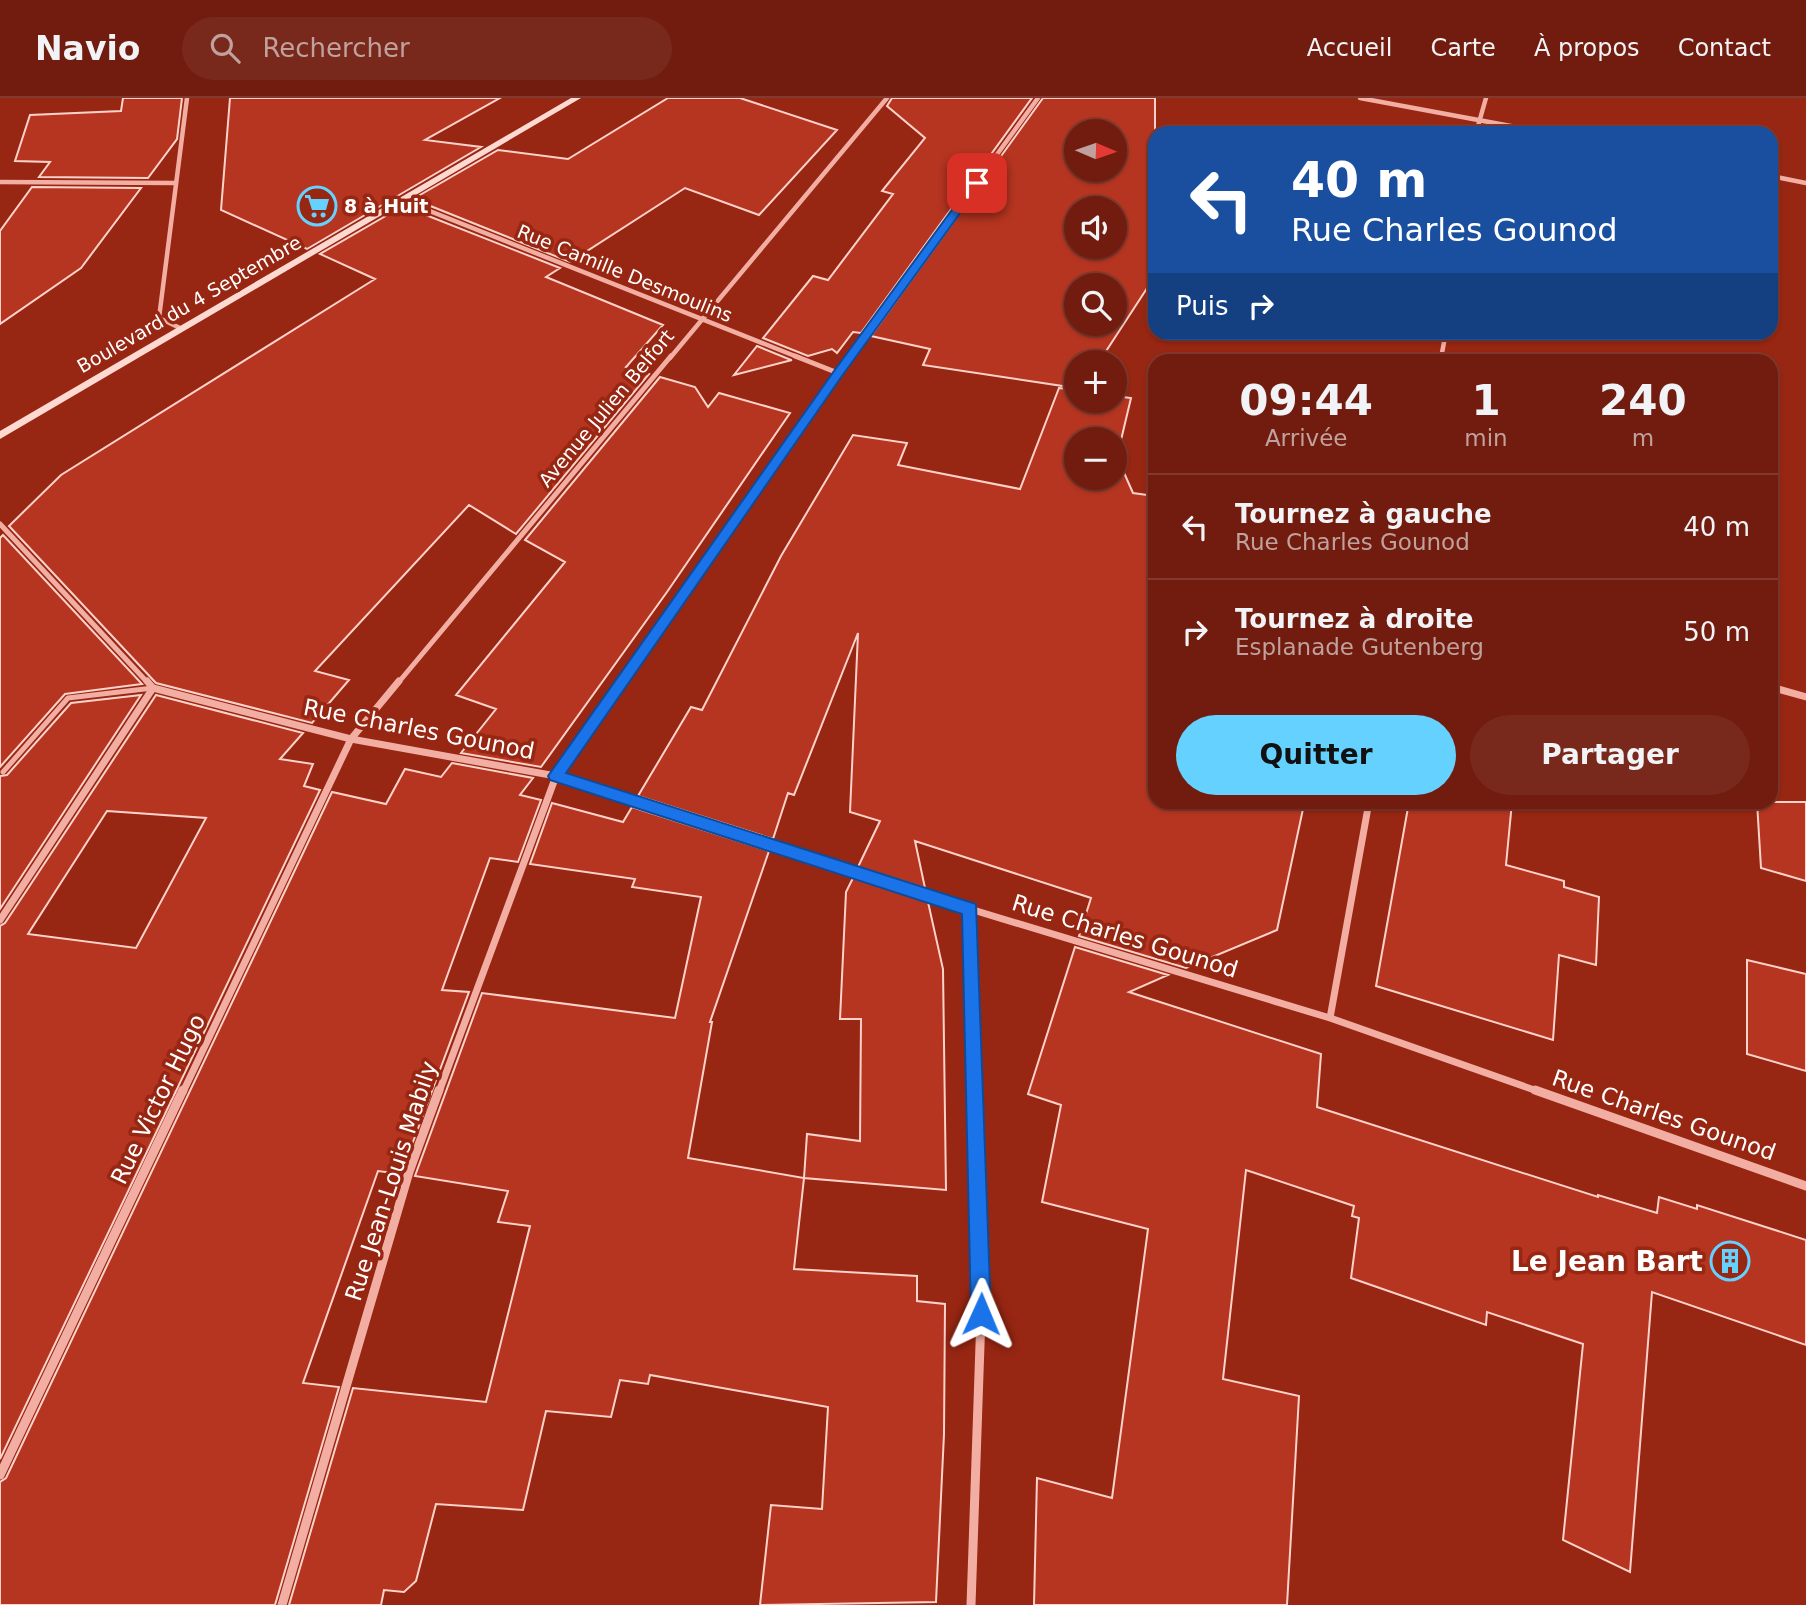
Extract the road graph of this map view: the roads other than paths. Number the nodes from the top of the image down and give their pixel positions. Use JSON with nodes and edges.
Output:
{"nodes":[{"id":1,"x":187,"y":98,"type":"edge"},
{"id":2,"x":577,"y":98,"type":"edge"},
{"id":3,"x":887,"y":98,"type":"edge"},
{"id":4,"x":1038,"y":98,"type":"edge"},
{"id":5,"x":1360,"y":98,"type":"edge"},
{"id":6,"x":1486,"y":98,"type":"edge"},
{"id":7,"x":1478,"y":120,"type":"junction"},
{"id":8,"x":1477,"y":126,"type":"edge"},
{"id":9,"x":1510,"y":126,"type":"edge"},
{"id":10,"x":1778,"y":177,"type":"edge"},
{"id":11,"x":0,"y":182,"type":"edge"},
{"id":12,"x":176,"y":183,"type":"junction"},
{"id":13,"x":1806,"y":183,"type":"edge"},
{"id":14,"x":402,"y":200,"type":"junction"},
{"id":15,"x":702,"y":317,"type":"junction"},
{"id":16,"x":180,"y":328,"type":"junction"},
{"id":17,"x":838,"y":373,"type":"junction"},
{"id":18,"x":0,"y":436,"type":"edge"},
{"id":19,"x":0,"y":524,"type":"edge"},
{"id":20,"x":153,"y":688,"type":"junction"},
{"id":21,"x":1778,"y":689,"type":"edge"},
{"id":22,"x":1806,"y":697,"type":"edge"},
{"id":23,"x":352,"y":739,"type":"junction"},
{"id":24,"x":3,"y":772,"type":"dead end"},
{"id":25,"x":556,"y":776,"type":"junction"},
{"id":26,"x":1368,"y":809,"type":"edge"},
{"id":27,"x":970,"y":909,"type":"junction"},
{"id":28,"x":0,"y":920,"type":"edge"},
{"id":29,"x":1330,"y":1018,"type":"junction"},
{"id":30,"x":1806,"y":1186,"type":"edge"},
{"id":31,"x":0,"y":1475,"type":"edge"},
{"id":32,"x":282,"y":1605,"type":"edge"},
{"id":33,"x":971,"y":1605,"type":"edge"}],
"edges":[{"from":1,"to":12,"type":"street"},
{"from":2,"to":14,"type":"street","name":"Boulevard du 4 Septembre"},
{"from":3,"to":15,"type":"street","name":"Avenue Julien Belfort"},
{"from":4,"to":17,"type":"street","name":"Rue Jean-Louis Mabily"},
{"from":5,"to":7,"type":"street"},
{"from":6,"to":7,"type":"street"},
{"from":7,"to":8,"type":"street"},
{"from":7,"to":9,"type":"street"},
{"from":10,"to":13,"type":"street"},
{"from":11,"to":12,"type":"street"},
{"from":12,"to":16,"type":"street"},
{"from":14,"to":15,"type":"street","name":"Rue Camille Desmoulins"},
{"from":14,"to":16,"type":"street","name":"Boulevard du 4 Septembre"},
{"from":15,"to":17,"type":"street","name":"Rue Camille Desmoulins"},
{"from":15,"to":23,"type":"street","name":"Avenue Julien Belfort"},
{"from":16,"to":18,"type":"street","name":"Boulevard du 4 Septembre"},
{"from":17,"to":25,"type":"street","name":"Rue Jean-Louis Mabily"},
{"from":19,"to":20,"type":"street"},
{"from":20,"to":23,"type":"street","name":"Rue Charles Gounod"},
{"from":20,"to":24,"type":"lane"},
{"from":20,"to":28,"type":"street"},
{"from":21,"to":22,"type":"street"},
{"from":23,"to":25,"type":"street","name":"Rue Charles Gounod"},
{"from":23,"to":31,"type":"street","name":"Rue Victor Hugo"},
{"from":25,"to":27,"type":"street","name":"Rue Charles Gounod"},
{"from":25,"to":32,"type":"street","name":"Rue Jean-Louis Mabily"},
{"from":26,"to":29,"type":"street"},
{"from":27,"to":29,"type":"street","name":"Rue Charles Gounod"},
{"from":27,"to":33,"type":"street"},
{"from":29,"to":30,"type":"street","name":"Rue Charles Gounod"}]}
